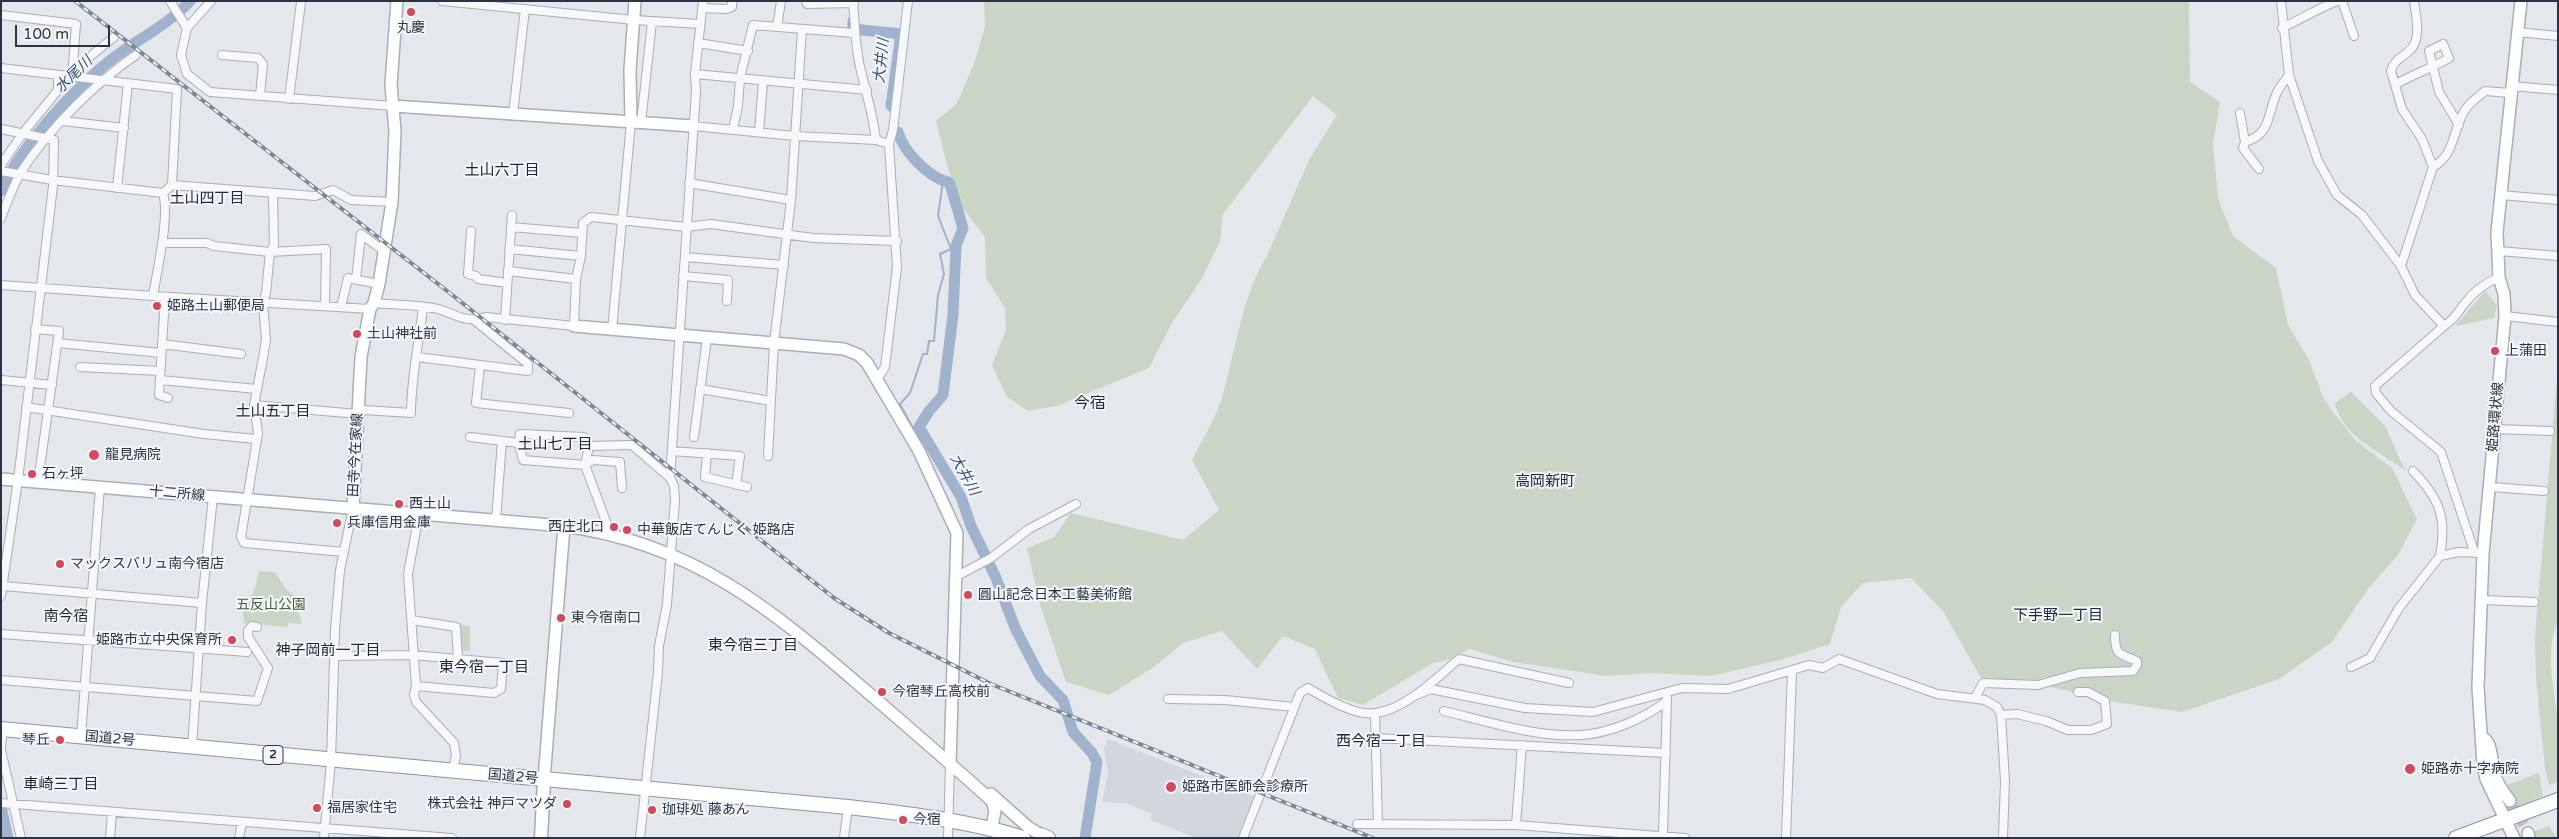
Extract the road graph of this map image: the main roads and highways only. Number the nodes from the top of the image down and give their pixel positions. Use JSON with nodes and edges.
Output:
{"nodes":[{"id":1,"x":2,"y":729,"type":"edge"},
{"id":2,"x":544,"y":780,"type":"junction"},
{"id":3,"x":2556,"y":805,"type":"edge"},
{"id":4,"x":2509,"y":828,"type":"edge"},
{"id":5,"x":988,"y":830,"type":"edge"},
{"id":6,"x":541,"y":838,"type":"edge"},
{"id":7,"x":1024,"y":838,"type":"edge"},
{"id":8,"x":2456,"y":838,"type":"edge"},
{"id":9,"x":2482,"y":838,"type":"edge"}],
"edges":[{"from":1,"to":2,"type":"highway","name":"国道2号","number":"2"},
{"from":2,"to":5,"type":"highway","name":"国道2号","number":"2"},
{"from":2,"to":6,"type":"main road"},
{"from":3,"to":4,"type":"highway"},
{"from":4,"to":8,"type":"highway"},
{"from":4,"to":9,"type":"highway"},
{"from":5,"to":7,"type":"highway","name":"国道2号","number":"2"}]}
